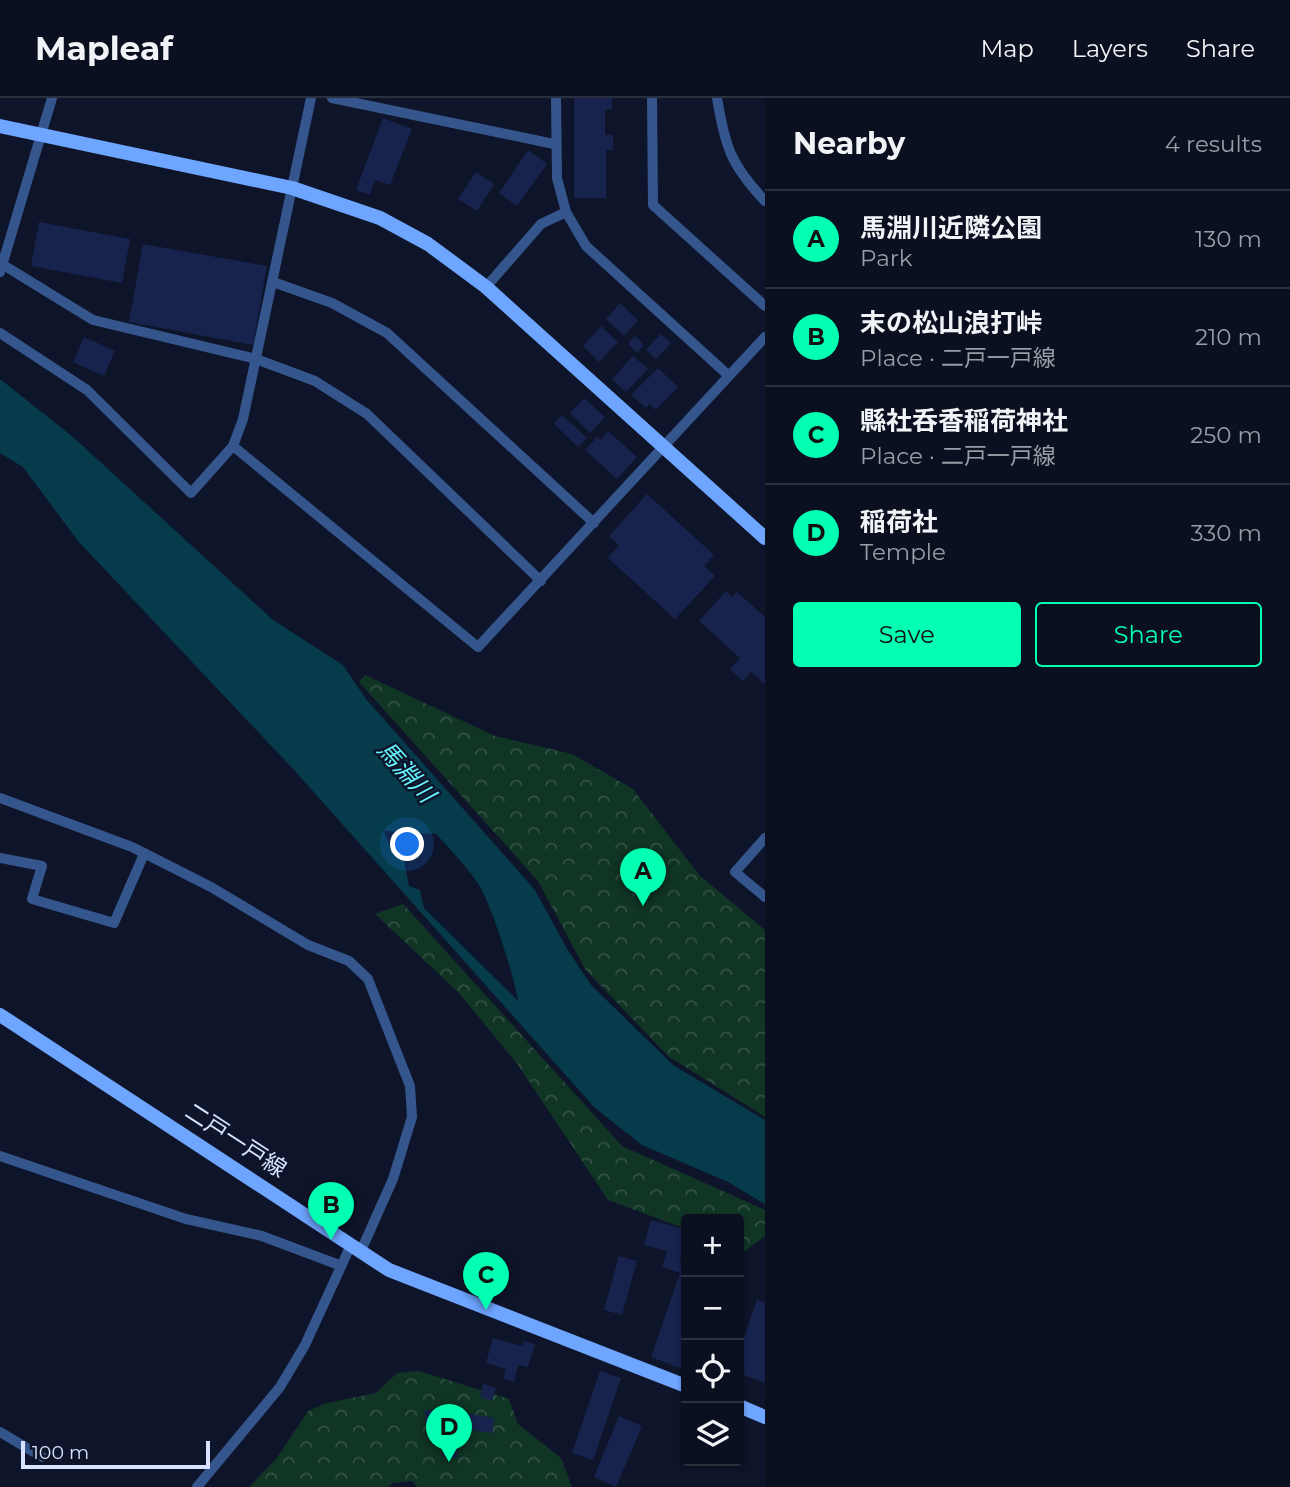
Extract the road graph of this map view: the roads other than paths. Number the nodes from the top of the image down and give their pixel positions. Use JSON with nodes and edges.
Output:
{"nodes":[{"id":1,"x":52,"y":98,"type":"edge"},
{"id":2,"x":311,"y":98,"type":"edge"},
{"id":3,"x":332,"y":98,"type":"edge"},
{"id":4,"x":556,"y":98,"type":"edge"},
{"id":5,"x":652,"y":98,"type":"edge"},
{"id":6,"x":717,"y":98,"type":"edge"},
{"id":7,"x":0,"y":126,"type":"edge"},
{"id":8,"x":42,"y":135,"type":"junction"},
{"id":9,"x":554,"y":144,"type":"junction"},
{"id":10,"x":292,"y":188,"type":"junction"},
{"id":11,"x":765,"y":201,"type":"edge"},
{"id":12,"x":566,"y":212,"type":"junction"},
{"id":13,"x":1,"y":267,"type":"edge"},
{"id":14,"x":273,"y":282,"type":"junction"},
{"id":15,"x":486,"y":287,"type":"junction"},
{"id":16,"x":765,"y":306,"type":"edge"},
{"id":17,"x":0,"y":333,"type":"edge"},
{"id":18,"x":765,"y":337,"type":"edge"},
{"id":19,"x":256,"y":359,"type":"junction"},
{"id":20,"x":728,"y":374,"type":"junction"},
{"id":21,"x":233,"y":446,"type":"junction"},
{"id":22,"x":662,"y":446,"type":"junction"},
{"id":23,"x":594,"y":523,"type":"junction"},
{"id":24,"x":765,"y":538,"type":"edge"},
{"id":25,"x":541,"y":581,"type":"junction"},
{"id":26,"x":0,"y":799,"type":"edge"},
{"id":27,"x":765,"y":838,"type":"edge"},
{"id":28,"x":144,"y":854,"type":"junction"},
{"id":29,"x":0,"y":858,"type":"edge"},
{"id":30,"x":765,"y":897,"type":"edge"},
{"id":31,"x":0,"y":1015,"type":"edge"},
{"id":32,"x":0,"y":1156,"type":"edge"},
{"id":33,"x":355,"y":1250,"type":"junction"},
{"id":34,"x":340,"y":1265,"type":"junction"},
{"id":35,"x":681,"y":1384,"type":"edge"},
{"id":36,"x":744,"y":1408,"type":"edge"},
{"id":37,"x":765,"y":1417,"type":"edge"},
{"id":38,"x":0,"y":1432,"type":"edge"},
{"id":39,"x":42,"y":1457,"type":"dead end"},
{"id":40,"x":197,"y":1487,"type":"edge"}],
"edges":[{"from":1,"to":8,"type":"street"},
{"from":2,"to":10,"type":"street"},
{"from":3,"to":9,"type":"street"},
{"from":4,"to":9,"type":"street"},
{"from":5,"to":16,"type":"street"},
{"from":6,"to":11,"type":"street"},
{"from":7,"to":8,"type":"street"},
{"from":8,"to":10,"type":"street"},
{"from":8,"to":13,"type":"street"},
{"from":9,"to":12,"type":"street"},
{"from":10,"to":14,"type":"street"},
{"from":10,"to":15,"type":"street"},
{"from":12,"to":15,"type":"street"},
{"from":12,"to":20,"type":"street"},
{"from":13,"to":19,"type":"street"},
{"from":14,"to":19,"type":"street"},
{"from":14,"to":23,"type":"street"},
{"from":15,"to":22,"type":"street"},
{"from":17,"to":21,"type":"street"},
{"from":18,"to":20,"type":"street"},
{"from":19,"to":21,"type":"street"},
{"from":19,"to":25,"type":"street"},
{"from":20,"to":22,"type":"street"},
{"from":21,"to":25,"type":"street"},
{"from":22,"to":23,"type":"street"},
{"from":22,"to":24,"type":"street"},
{"from":23,"to":25,"type":"street"},
{"from":26,"to":28,"type":"street"},
{"from":27,"to":30,"type":"street"},
{"from":28,"to":29,"type":"street"},
{"from":28,"to":33,"type":"street"},
{"from":31,"to":33,"type":"street","name":"二戸一戸線"},
{"from":32,"to":34,"type":"street"},
{"from":33,"to":34,"type":"street"},
{"from":33,"to":35,"type":"street","name":"二戸一戸線"},
{"from":34,"to":40,"type":"street"},
{"from":36,"to":37,"type":"street"},
{"from":38,"to":39,"type":"street"}]}
